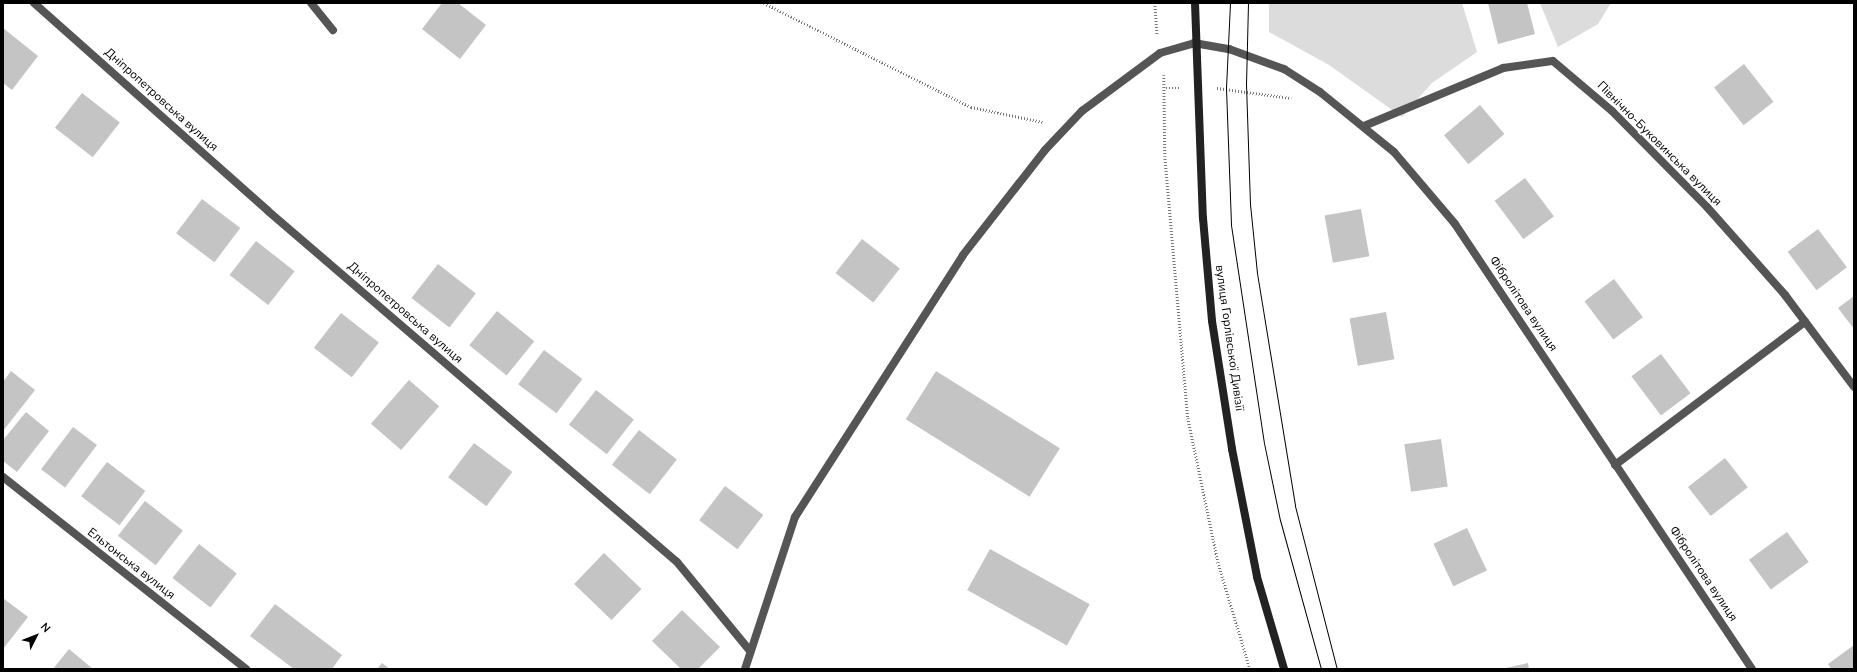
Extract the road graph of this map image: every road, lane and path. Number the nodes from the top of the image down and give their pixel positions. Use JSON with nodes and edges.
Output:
{"nodes":[{"id":1,"x":34,"y":3,"type":"edge"},
{"id":2,"x":311,"y":3,"type":"edge"},
{"id":3,"x":764,"y":3,"type":"edge"},
{"id":4,"x":1195,"y":3,"type":"edge"},
{"id":5,"x":333,"y":30,"type":"dead end"},
{"id":6,"x":1194,"y":43,"type":"junction"},
{"id":7,"x":1166,"y":88,"type":"dead end"},
{"id":8,"x":1226,"y":88,"type":"dead end"},
{"id":9,"x":1300,"y":100,"type":"dead end"},
{"id":10,"x":1068,"y":126,"type":"junction"},
{"id":11,"x":1364,"y":126,"type":"junction"},
{"id":12,"x":1805,"y":322,"type":"junction"},
{"id":13,"x":1854,"y":387,"type":"edge"},
{"id":14,"x":1615,"y":465,"type":"junction"},
{"id":15,"x":3,"y":477,"type":"edge"},
{"id":16,"x":750,"y":651,"type":"junction"},
{"id":17,"x":246,"y":669,"type":"edge"},
{"id":18,"x":745,"y":669,"type":"edge"},
{"id":19,"x":1250,"y":669,"type":"edge"},
{"id":20,"x":1284,"y":669,"type":"edge"},
{"id":21,"x":1752,"y":669,"type":"edge"}],
"edges":[{"from":1,"to":16,"type":"street","name":"Дніпропетровська вулиця"},
{"from":2,"to":5,"type":"street"},
{"from":3,"to":10,"type":"path"},
{"from":4,"to":6,"type":"main road","name":"вулиця Горлівської Дивізії"},
{"from":6,"to":10,"type":"street"},
{"from":6,"to":11,"type":"street","name":"Фібролітова вулиця"},
{"from":6,"to":20,"type":"main road","name":"вулиця Горлівської Дивізії"},
{"from":7,"to":19,"type":"path"},
{"from":8,"to":9,"type":"path"},
{"from":10,"to":16,"type":"street"},
{"from":11,"to":12,"type":"street","name":"Північно-Буковинська вулиця"},
{"from":11,"to":14,"type":"street","name":"Фібролітова вулиця"},
{"from":12,"to":13,"type":"street","name":"Північно-Буковинська вулиця"},
{"from":12,"to":14,"type":"street"},
{"from":14,"to":21,"type":"street","name":"Фібролітова вулиця"},
{"from":15,"to":17,"type":"street","name":"Ельтонська вулиця"},
{"from":16,"to":18,"type":"street"}]}
